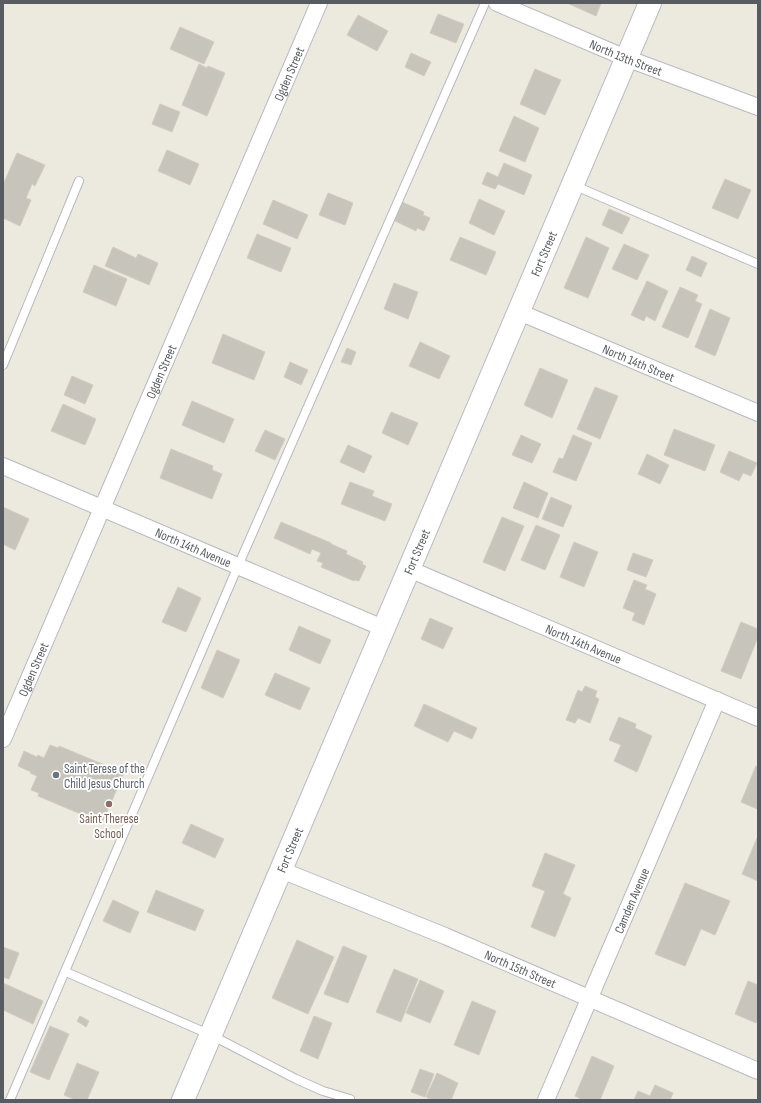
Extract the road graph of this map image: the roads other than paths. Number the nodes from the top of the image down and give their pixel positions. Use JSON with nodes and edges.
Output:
{"nodes":[{"id":1,"x":319,"y":3,"type":"edge"},
{"id":2,"x":485,"y":3,"type":"edge"},
{"id":3,"x":497,"y":3,"type":"edge"},
{"id":4,"x":650,"y":3,"type":"edge"},
{"id":5,"x":626,"y":58,"type":"junction"},
{"id":6,"x":758,"y":107,"type":"edge"},
{"id":7,"x":79,"y":182,"type":"dead end"},
{"id":8,"x":572,"y":184,"type":"junction"},
{"id":9,"x":758,"y":264,"type":"edge"},
{"id":10,"x":519,"y":312,"type":"junction"},
{"id":11,"x":3,"y":365,"type":"edge"},
{"id":12,"x":758,"y":413,"type":"edge"},
{"id":13,"x":3,"y":466,"type":"edge"},
{"id":14,"x":102,"y":508,"type":"junction"},
{"id":15,"x":238,"y":566,"type":"junction"},
{"id":16,"x":409,"y":569,"type":"junction"},
{"id":17,"x":384,"y":628,"type":"junction"},
{"id":18,"x":716,"y":700,"type":"junction"},
{"id":19,"x":758,"y":718,"type":"edge"},
{"id":20,"x":3,"y":739,"type":"edge"},
{"id":21,"x":281,"y":870,"type":"junction"},
{"id":22,"x":66,"y":972,"type":"junction"},
{"id":23,"x":589,"y":999,"type":"junction"},
{"id":24,"x":211,"y":1035,"type":"junction"},
{"id":25,"x":758,"y":1071,"type":"edge"},
{"id":26,"x":10,"y":1100,"type":"edge"},
{"id":27,"x":183,"y":1100,"type":"edge"},
{"id":28,"x":350,"y":1100,"type":"edge"},
{"id":29,"x":546,"y":1100,"type":"edge"}],
"edges":[{"from":1,"to":14,"type":"street","name":"Ogden Street"},
{"from":2,"to":15,"type":"lane"},
{"from":3,"to":5,"type":"street","name":"North 13th Street"},
{"from":4,"to":5,"type":"street","name":"Fort Street"},
{"from":5,"to":6,"type":"street","name":"North 13th Street"},
{"from":5,"to":8,"type":"street","name":"Fort Street"},
{"from":7,"to":11,"type":"lane"},
{"from":8,"to":9,"type":"lane"},
{"from":8,"to":10,"type":"street","name":"Fort Street"},
{"from":10,"to":12,"type":"street","name":"North 14th Street"},
{"from":10,"to":16,"type":"street","name":"Fort Street"},
{"from":13,"to":14,"type":"street","name":"North 14th Avenue"},
{"from":14,"to":15,"type":"street","name":"North 14th Avenue"},
{"from":14,"to":20,"type":"street","name":"Ogden Street"},
{"from":15,"to":17,"type":"street","name":"North 14th Avenue"},
{"from":15,"to":22,"type":"lane"},
{"from":16,"to":17,"type":"street","name":"Fort Street"},
{"from":16,"to":18,"type":"street","name":"North 14th Avenue"},
{"from":17,"to":21,"type":"street","name":"Fort Street"},
{"from":18,"to":19,"type":"street","name":"North 14th Avenue"},
{"from":18,"to":23,"type":"street","name":"Camden Avenue"},
{"from":21,"to":23,"type":"street","name":"North 15th Street"},
{"from":21,"to":24,"type":"street","name":"Fort Street"},
{"from":22,"to":24,"type":"lane"},
{"from":22,"to":26,"type":"lane"},
{"from":23,"to":25,"type":"street","name":"North 15th Street"},
{"from":23,"to":29,"type":"street","name":"Camden Avenue"},
{"from":24,"to":27,"type":"street","name":"Fort Street"},
{"from":24,"to":28,"type":"lane"}]}
